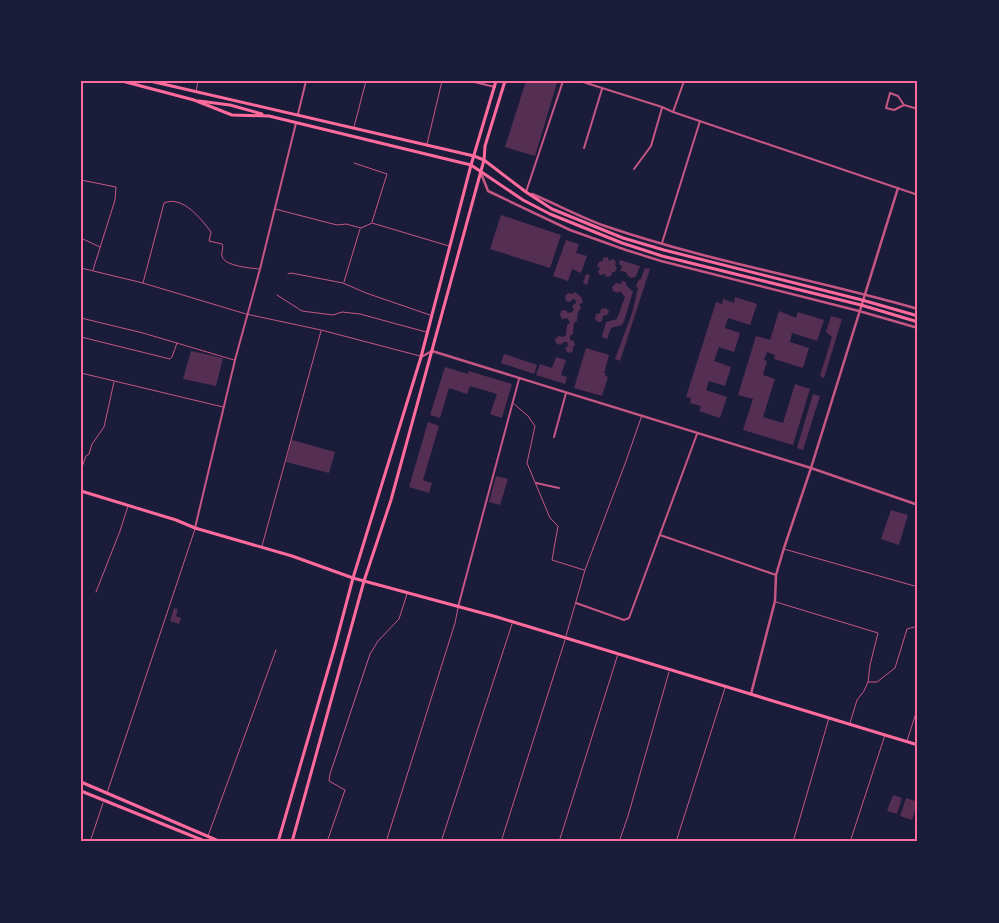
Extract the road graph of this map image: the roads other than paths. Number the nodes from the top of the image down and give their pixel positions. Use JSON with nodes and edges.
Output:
{"nodes":[{"id":1,"x":122,"y":81,"type":"edge"},
{"id":2,"x":150,"y":81,"type":"edge"},
{"id":3,"x":198,"y":81,"type":"edge"},
{"id":4,"x":306,"y":81,"type":"edge"},
{"id":5,"x":366,"y":81,"type":"edge"},
{"id":6,"x":442,"y":81,"type":"edge"},
{"id":7,"x":470,"y":81,"type":"edge"},
{"id":8,"x":496,"y":81,"type":"edge"},
{"id":9,"x":505,"y":81,"type":"edge"},
{"id":10,"x":563,"y":81,"type":"edge"},
{"id":11,"x":580,"y":81,"type":"edge"},
{"id":12,"x":684,"y":81,"type":"edge"},
{"id":13,"x":495,"y":86,"type":"junction"},
{"id":14,"x":602,"y":89,"type":"junction"},
{"id":15,"x":196,"y":92,"type":"junction"},
{"id":16,"x":194,"y":100,"type":"junction"},
{"id":17,"x":904,"y":105,"type":"junction"},
{"id":18,"x":662,"y":107,"type":"junction"},
{"id":19,"x":918,"y":109,"type":"edge"},
{"id":20,"x":270,"y":110,"type":"junction"},
{"id":21,"x":672,"y":112,"type":"junction"},
{"id":22,"x":269,"y":116,"type":"junction"},
{"id":23,"x":298,"y":116,"type":"junction"},
{"id":24,"x":317,"y":120,"type":"junction"},
{"id":25,"x":700,"y":121,"type":"junction"},
{"id":26,"x":296,"y":123,"type":"junction"},
{"id":27,"x":315,"y":128,"type":"junction"},
{"id":28,"x":354,"y":128,"type":"junction"},
{"id":29,"x":426,"y":145,"type":"junction"},
{"id":30,"x":584,"y":148,"type":"dead end"},
{"id":31,"x":474,"y":156,"type":"junction"},
{"id":32,"x":484,"y":160,"type":"junction"},
{"id":33,"x":354,"y":163,"type":"dead end"},
{"id":34,"x":471,"y":165,"type":"junction"},
{"id":35,"x":634,"y":169,"type":"dead end"},
{"id":36,"x":481,"y":171,"type":"junction"},
{"id":37,"x":81,"y":180,"type":"edge"},
{"id":38,"x":898,"y":188,"type":"junction"},
{"id":39,"x":526,"y":192,"type":"junction"},
{"id":40,"x":918,"y":195,"type":"edge"},
{"id":41,"x":274,"y":209,"type":"junction"},
{"id":42,"x":372,"y":223,"type":"junction"},
{"id":43,"x":361,"y":228,"type":"junction"},
{"id":44,"x":81,"y":238,"type":"edge"},
{"id":45,"x":662,"y":243,"type":"junction"},
{"id":46,"x":450,"y":246,"type":"junction"},
{"id":47,"x":100,"y":247,"type":"junction"},
{"id":48,"x":81,"y":268,"type":"edge"},
{"id":49,"x":260,"y":269,"type":"junction"},
{"id":50,"x":93,"y":271,"type":"junction"},
{"id":51,"x":288,"y":274,"type":"dead end"},
{"id":52,"x":143,"y":283,"type":"junction"},
{"id":53,"x":343,"y":283,"type":"junction"},
{"id":54,"x":864,"y":294,"type":"junction"},
{"id":55,"x":277,"y":295,"type":"dead end"},
{"id":56,"x":862,"y":300,"type":"junction"},
{"id":57,"x":861,"y":305,"type":"junction"},
{"id":58,"x":918,"y":309,"type":"edge"},
{"id":59,"x":859,"y":311,"type":"junction"},
{"id":60,"x":246,"y":314,"type":"junction"},
{"id":61,"x":431,"y":315,"type":"junction"},
{"id":62,"x":918,"y":316,"type":"edge"},
{"id":63,"x":81,"y":318,"type":"edge"},
{"id":64,"x":918,"y":322,"type":"edge"},
{"id":65,"x":918,"y":328,"type":"edge"},
{"id":66,"x":321,"y":330,"type":"junction"},
{"id":67,"x":427,"y":332,"type":"junction"},
{"id":68,"x":81,"y":338,"type":"edge"},
{"id":69,"x":177,"y":343,"type":"junction"},
{"id":70,"x":432,"y":351,"type":"junction"},
{"id":71,"x":421,"y":356,"type":"junction"},
{"id":72,"x":81,"y":360,"type":"edge"},
{"id":73,"x":235,"y":360,"type":"junction"},
{"id":74,"x":81,"y":365,"type":"edge"},
{"id":75,"x":81,"y":373,"type":"edge"},
{"id":76,"x":519,"y":378,"type":"junction"},
{"id":77,"x":115,"y":380,"type":"junction"},
{"id":78,"x":566,"y":393,"type":"junction"},
{"id":79,"x":513,"y":403,"type":"junction"},
{"id":80,"x":223,"y":407,"type":"junction"},
{"id":81,"x":642,"y":415,"type":"junction"},
{"id":82,"x":697,"y":433,"type":"junction"},
{"id":83,"x":554,"y":437,"type":"dead end"},
{"id":84,"x":811,"y":468,"type":"junction"},
{"id":85,"x":81,"y":470,"type":"edge"},
{"id":86,"x":536,"y":483,"type":"junction"},
{"id":87,"x":559,"y":488,"type":"dead end"},
{"id":88,"x":81,"y":491,"type":"edge"},
{"id":89,"x":128,"y":505,"type":"junction"},
{"id":90,"x":918,"y":505,"type":"edge"},
{"id":91,"x":196,"y":528,"type":"junction"},
{"id":92,"x":660,"y":536,"type":"junction"},
{"id":93,"x":262,"y":547,"type":"junction"},
{"id":94,"x":784,"y":548,"type":"junction"},
{"id":95,"x":585,"y":570,"type":"junction"},
{"id":96,"x":776,"y":575,"type":"junction"},
{"id":97,"x":353,"y":578,"type":"junction"},
{"id":98,"x":364,"y":581,"type":"junction"},
{"id":99,"x":918,"y":588,"type":"edge"},
{"id":100,"x":96,"y":592,"type":"dead end"},
{"id":101,"x":407,"y":594,"type":"junction"},
{"id":102,"x":775,"y":602,"type":"junction"},
{"id":103,"x":576,"y":603,"type":"junction"},
{"id":104,"x":458,"y":606,"type":"junction"},
{"id":105,"x":513,"y":622,"type":"junction"},
{"id":106,"x":918,"y":626,"type":"edge"},
{"id":107,"x":566,"y":638,"type":"junction"},
{"id":108,"x":276,"y":650,"type":"dead end"},
{"id":109,"x":618,"y":653,"type":"junction"},
{"id":110,"x":670,"y":668,"type":"junction"},
{"id":111,"x":868,"y":682,"type":"junction"},
{"id":112,"x":725,"y":686,"type":"junction"},
{"id":113,"x":918,"y":691,"type":"edge"},
{"id":114,"x":751,"y":694,"type":"junction"},
{"id":115,"x":830,"y":717,"type":"junction"},
{"id":116,"x":850,"y":724,"type":"junction"},
{"id":117,"x":885,"y":734,"type":"junction"},
{"id":118,"x":907,"y":742,"type":"junction"},
{"id":119,"x":918,"y":745,"type":"edge"},
{"id":120,"x":81,"y":782,"type":"edge"},
{"id":121,"x":81,"y":791,"type":"edge"},
{"id":122,"x":107,"y":793,"type":"junction"},
{"id":123,"x":104,"y":800,"type":"junction"},
{"id":124,"x":208,"y":837,"type":"junction"},
{"id":125,"x":90,"y":842,"type":"edge"},
{"id":126,"x":207,"y":842,"type":"edge"},
{"id":127,"x":221,"y":842,"type":"edge"},
{"id":128,"x":278,"y":842,"type":"edge"},
{"id":129,"x":292,"y":842,"type":"edge"},
{"id":130,"x":327,"y":842,"type":"edge"},
{"id":131,"x":386,"y":842,"type":"edge"},
{"id":132,"x":441,"y":842,"type":"edge"},
{"id":133,"x":501,"y":842,"type":"edge"},
{"id":134,"x":559,"y":842,"type":"edge"},
{"id":135,"x":619,"y":842,"type":"edge"},
{"id":136,"x":676,"y":842,"type":"edge"},
{"id":137,"x":794,"y":842,"type":"edge"},
{"id":138,"x":850,"y":842,"type":"edge"}],
"edges":[{"from":1,"to":16,"type":"main road"},
{"from":2,"to":15,"type":"main road"},
{"from":3,"to":15,"type":"lane"},
{"from":4,"to":23,"type":"street"},
{"from":5,"to":28,"type":"lane"},
{"from":6,"to":29,"type":"lane"},
{"from":7,"to":13,"type":"street"},
{"from":8,"to":13,"type":"main road"},
{"from":9,"to":32,"type":"main road"},
{"from":10,"to":39,"type":"street"},
{"from":11,"to":14,"type":"street"},
{"from":12,"to":21,"type":"street"},
{"from":13,"to":31,"type":"main road"},
{"from":14,"to":18,"type":"street"},
{"from":14,"to":30,"type":"street"},
{"from":15,"to":20,"type":"main road"},
{"from":16,"to":22,"type":"main road"},
{"from":16,"to":22,"type":"main road"},
{"from":17,"to":17,"type":"street"},
{"from":17,"to":19,"type":"street"},
{"from":18,"to":21,"type":"street"},
{"from":18,"to":35,"type":"street"},
{"from":20,"to":22,"type":"main road"},
{"from":20,"to":23,"type":"main road"},
{"from":21,"to":25,"type":"street"},
{"from":22,"to":26,"type":"main road"},
{"from":23,"to":24,"type":"main road"},
{"from":23,"to":26,"type":"main road"},
{"from":24,"to":27,"type":"main road"},
{"from":24,"to":28,"type":"main road"},
{"from":25,"to":38,"type":"street"},
{"from":25,"to":45,"type":"street"},
{"from":26,"to":27,"type":"main road"},
{"from":26,"to":41,"type":"street"},
{"from":27,"to":34,"type":"main road"},
{"from":28,"to":29,"type":"main road"},
{"from":29,"to":31,"type":"main road"},
{"from":31,"to":32,"type":"main road"},
{"from":31,"to":34,"type":"main road"},
{"from":32,"to":36,"type":"main road"},
{"from":32,"to":39,"type":"main road"},
{"from":33,"to":42,"type":"lane"},
{"from":34,"to":36,"type":"main road"},
{"from":34,"to":46,"type":"main road"},
{"from":36,"to":57,"type":"main road"},
{"from":36,"to":59,"type":"street"},
{"from":36,"to":70,"type":"main road"},
{"from":37,"to":47,"type":"lane"},
{"from":38,"to":40,"type":"street"},
{"from":38,"to":54,"type":"street"},
{"from":39,"to":45,"type":"street"},
{"from":39,"to":56,"type":"main road"},
{"from":41,"to":43,"type":"lane"},
{"from":41,"to":49,"type":"street"},
{"from":42,"to":43,"type":"lane"},
{"from":42,"to":46,"type":"lane"},
{"from":43,"to":53,"type":"lane"},
{"from":44,"to":47,"type":"lane"},
{"from":45,"to":54,"type":"street"},
{"from":46,"to":61,"type":"main road"},
{"from":47,"to":50,"type":"lane"},
{"from":48,"to":50,"type":"lane"},
{"from":49,"to":52,"type":"lane"},
{"from":49,"to":60,"type":"street"},
{"from":50,"to":52,"type":"lane"},
{"from":51,"to":53,"type":"lane"},
{"from":52,"to":60,"type":"lane"},
{"from":53,"to":61,"type":"lane"},
{"from":54,"to":56,"type":"street"},
{"from":54,"to":58,"type":"street"},
{"from":55,"to":67,"type":"lane"},
{"from":56,"to":57,"type":"street"},
{"from":56,"to":62,"type":"main road"},
{"from":57,"to":59,"type":"street"},
{"from":57,"to":64,"type":"main road"},
{"from":59,"to":65,"type":"street"},
{"from":59,"to":84,"type":"street"},
{"from":60,"to":66,"type":"lane"},
{"from":60,"to":73,"type":"street"},
{"from":61,"to":67,"type":"main road"},
{"from":63,"to":69,"type":"lane"},
{"from":66,"to":71,"type":"lane"},
{"from":66,"to":93,"type":"lane"},
{"from":67,"to":71,"type":"main road"},
{"from":68,"to":69,"type":"lane"},
{"from":69,"to":73,"type":"lane"},
{"from":70,"to":71,"type":"street"},
{"from":70,"to":76,"type":"street"},
{"from":70,"to":98,"type":"main road"},
{"from":71,"to":97,"type":"main road"},
{"from":72,"to":74,"type":"street"},
{"from":73,"to":80,"type":"street"},
{"from":75,"to":77,"type":"lane"},
{"from":76,"to":78,"type":"street"},
{"from":76,"to":79,"type":"street"},
{"from":77,"to":80,"type":"lane"},
{"from":77,"to":85,"type":"lane"},
{"from":78,"to":81,"type":"street"},
{"from":78,"to":83,"type":"street"},
{"from":79,"to":86,"type":"lane"},
{"from":79,"to":104,"type":"street"},
{"from":80,"to":91,"type":"street"},
{"from":81,"to":82,"type":"street"},
{"from":81,"to":95,"type":"lane"},
{"from":82,"to":84,"type":"street"},
{"from":82,"to":92,"type":"street"},
{"from":84,"to":90,"type":"street"},
{"from":84,"to":94,"type":"street"},
{"from":86,"to":87,"type":"street"},
{"from":86,"to":95,"type":"lane"},
{"from":88,"to":89,"type":"main road"},
{"from":89,"to":91,"type":"main road"},
{"from":89,"to":100,"type":"lane"},
{"from":91,"to":93,"type":"main road"},
{"from":91,"to":122,"type":"lane"},
{"from":92,"to":96,"type":"street"},
{"from":92,"to":103,"type":"street"},
{"from":93,"to":97,"type":"main road"},
{"from":94,"to":96,"type":"street"},
{"from":94,"to":99,"type":"lane"},
{"from":95,"to":103,"type":"lane"},
{"from":96,"to":102,"type":"street"},
{"from":97,"to":98,"type":"main road"},
{"from":97,"to":128,"type":"main road"},
{"from":98,"to":101,"type":"main road"},
{"from":98,"to":129,"type":"main road"},
{"from":101,"to":104,"type":"main road"},
{"from":101,"to":130,"type":"lane"},
{"from":102,"to":111,"type":"lane"},
{"from":102,"to":114,"type":"street"},
{"from":103,"to":107,"type":"lane"},
{"from":104,"to":105,"type":"main road"},
{"from":104,"to":131,"type":"lane"},
{"from":105,"to":107,"type":"main road"},
{"from":105,"to":132,"type":"lane"},
{"from":106,"to":111,"type":"lane"},
{"from":107,"to":109,"type":"main road"},
{"from":107,"to":133,"type":"lane"},
{"from":108,"to":124,"type":"lane"},
{"from":109,"to":110,"type":"main road"},
{"from":109,"to":134,"type":"lane"},
{"from":110,"to":112,"type":"main road"},
{"from":110,"to":135,"type":"lane"},
{"from":111,"to":116,"type":"lane"},
{"from":112,"to":114,"type":"main road"},
{"from":112,"to":136,"type":"lane"},
{"from":113,"to":118,"type":"lane"},
{"from":114,"to":115,"type":"main road"},
{"from":115,"to":116,"type":"main road"},
{"from":115,"to":137,"type":"lane"},
{"from":116,"to":117,"type":"main road"},
{"from":117,"to":118,"type":"main road"},
{"from":117,"to":138,"type":"lane"},
{"from":118,"to":119,"type":"main road"},
{"from":120,"to":122,"type":"main road"},
{"from":121,"to":123,"type":"main road"},
{"from":122,"to":124,"type":"main road"},
{"from":123,"to":125,"type":"lane"},
{"from":123,"to":126,"type":"main road"},
{"from":124,"to":127,"type":"main road"}]}
